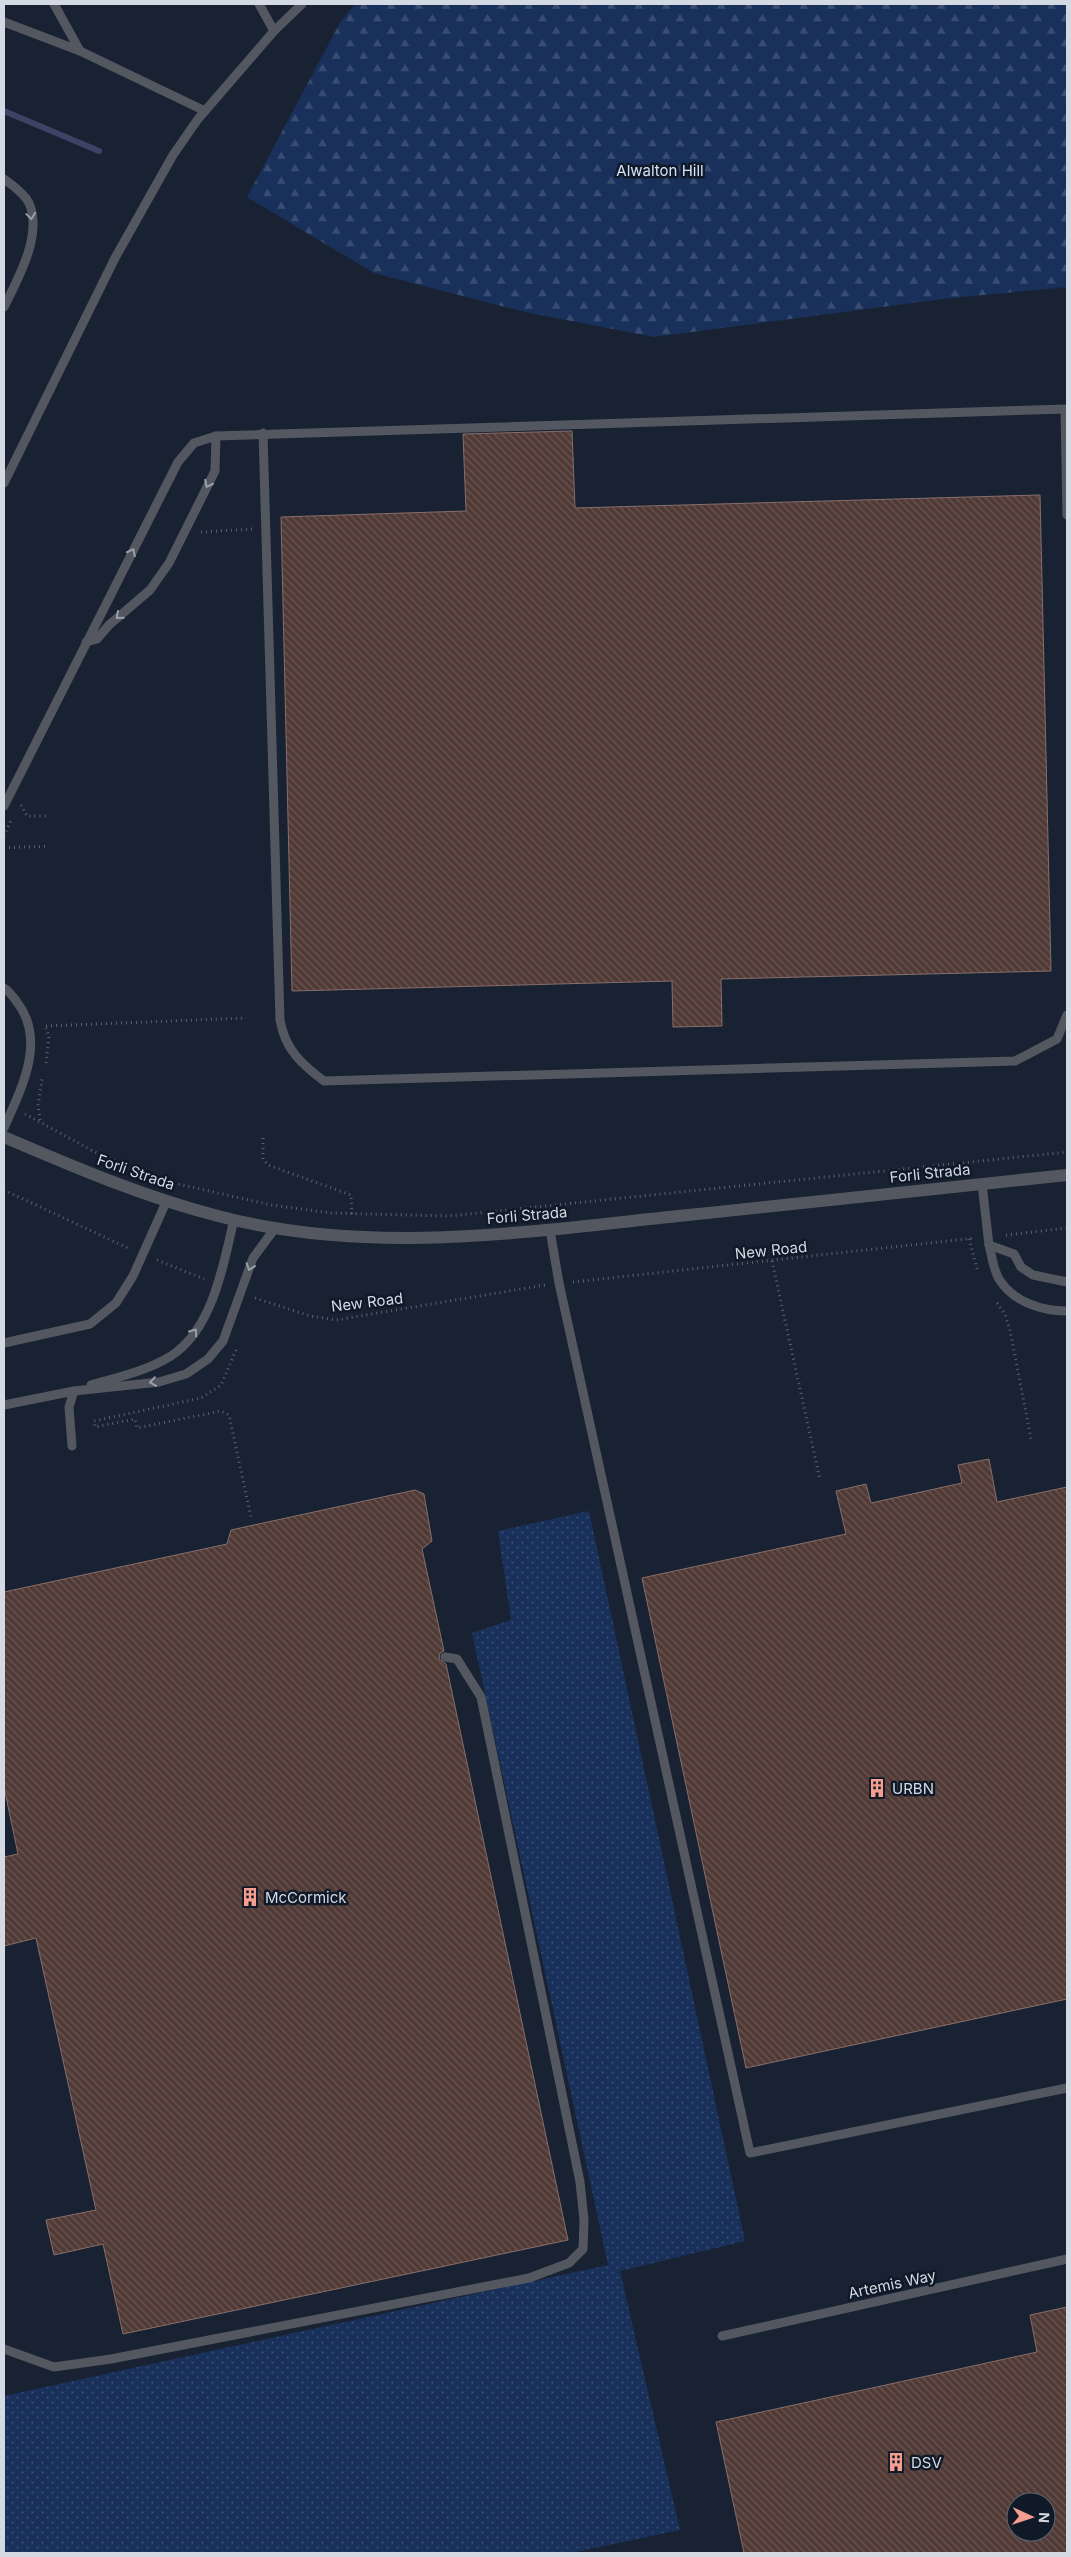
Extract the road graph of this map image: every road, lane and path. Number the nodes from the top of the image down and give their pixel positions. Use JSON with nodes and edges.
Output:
{"nodes":[{"id":1,"x":54,"y":4,"type":"edge"},
{"id":2,"x":259,"y":4,"type":"edge"},
{"id":3,"x":302,"y":4,"type":"edge"},
{"id":4,"x":4,"y":22,"type":"edge"},
{"id":5,"x":274,"y":31,"type":"junction"},
{"id":6,"x":80,"y":51,"type":"junction"},
{"id":7,"x":204,"y":111,"type":"junction"},
{"id":8,"x":4,"y":179,"type":"edge"},
{"id":9,"x":4,"y":307,"type":"edge"},
{"id":10,"x":263,"y":433,"type":"junction"},
{"id":11,"x":216,"y":436,"type":"junction"},
{"id":12,"x":4,"y":483,"type":"edge"},
{"id":13,"x":1067,"y":515,"type":"edge"},
{"id":14,"x":266,"y":529,"type":"junction"},
{"id":15,"x":199,"y":532,"type":"dead end"},
{"id":16,"x":86,"y":642,"type":"junction"},
{"id":17,"x":4,"y":806,"type":"edge"},
{"id":18,"x":49,"y":816,"type":"dead end"},
{"id":19,"x":4,"y":836,"type":"edge"},
{"id":20,"x":49,"y":846,"type":"dead end"},
{"id":21,"x":4,"y":848,"type":"edge"},
{"id":22,"x":4,"y":988,"type":"edge"},
{"id":23,"x":1067,"y":1015,"type":"edge"},
{"id":24,"x":246,"y":1018,"type":"dead end"},
{"id":25,"x":46,"y":1026,"type":"dead end"},
{"id":26,"x":40,"y":1120,"type":"dead end"},
{"id":27,"x":4,"y":1128,"type":"edge"},
{"id":28,"x":4,"y":1138,"type":"edge"},
{"id":29,"x":263,"y":1138,"type":"dead end"},
{"id":30,"x":1067,"y":1152,"type":"edge"},
{"id":31,"x":137,"y":1171,"type":"dead end"},
{"id":32,"x":145,"y":1174,"type":"dead end"},
{"id":33,"x":1067,"y":1175,"type":"edge"},
{"id":34,"x":982,"y":1184,"type":"junction"},
{"id":35,"x":4,"y":1190,"type":"edge"},
{"id":36,"x":167,"y":1200,"type":"junction"},
{"id":37,"x":352,"y":1214,"type":"junction"},
{"id":38,"x":234,"y":1219,"type":"junction"},
{"id":39,"x":276,"y":1227,"type":"junction"},
{"id":40,"x":1067,"y":1228,"type":"edge"},
{"id":41,"x":550,"y":1230,"type":"junction"},
{"id":42,"x":1017,"y":1233,"type":"dead end"},
{"id":43,"x":989,"y":1245,"type":"junction"},
{"id":44,"x":144,"y":1255,"type":"junction"},
{"id":45,"x":772,"y":1261,"type":"junction"},
{"id":46,"x":978,"y":1274,"type":"dead end"},
{"id":47,"x":205,"y":1280,"type":"dead end"},
{"id":48,"x":576,"y":1281,"type":"dead end"},
{"id":49,"x":1067,"y":1282,"type":"edge"},
{"id":50,"x":542,"y":1286,"type":"dead end"},
{"id":51,"x":992,"y":1296,"type":"dead end"},
{"id":52,"x":252,"y":1307,"type":"dead end"},
{"id":53,"x":1067,"y":1311,"type":"edge"},
{"id":54,"x":4,"y":1343,"type":"edge"},
{"id":55,"x":239,"y":1343,"type":"dead end"},
{"id":56,"x":74,"y":1391,"type":"junction"},
{"id":57,"x":4,"y":1405,"type":"edge"},
{"id":58,"x":1030,"y":1440,"type":"dead end"},
{"id":59,"x":72,"y":1446,"type":"dead end"},
{"id":60,"x":820,"y":1480,"type":"dead end"},
{"id":61,"x":251,"y":1517,"type":"dead end"},
{"id":62,"x":445,"y":1657,"type":"dead end"},
{"id":63,"x":1067,"y":2088,"type":"edge"},
{"id":64,"x":1067,"y":2259,"type":"edge"},
{"id":65,"x":722,"y":2336,"type":"dead end"},
{"id":66,"x":4,"y":2348,"type":"edge"}],
"edges":[{"from":1,"to":6,"type":"lane"},
{"from":2,"to":5,"type":"lane"},
{"from":3,"to":5,"type":"lane"},
{"from":4,"to":6,"type":"lane"},
{"from":5,"to":7,"type":"lane"},
{"from":6,"to":7,"type":"lane"},
{"from":7,"to":12,"type":"lane"},
{"from":8,"to":9,"type":"lane","one_way":true},
{"from":10,"to":11,"type":"lane"},
{"from":10,"to":13,"type":"lane"},
{"from":10,"to":14,"type":"lane"},
{"from":16,"to":11,"type":"lane","one_way":true},
{"from":11,"to":16,"type":"lane","one_way":true},
{"from":14,"to":15,"type":"path"},
{"from":14,"to":23,"type":"lane"},
{"from":16,"to":17,"type":"lane"},
{"from":18,"to":19,"type":"path"},
{"from":20,"to":21,"type":"path"},
{"from":22,"to":27,"type":"lane"},
{"from":24,"to":25,"type":"path"},
{"from":26,"to":31,"type":"path"},
{"from":28,"to":36,"type":"street","name":"Forli Strada"},
{"from":29,"to":37,"type":"path"},
{"from":30,"to":37,"type":"path"},
{"from":32,"to":37,"type":"path"},
{"from":33,"to":34,"type":"street","name":"Forli Strada"},
{"from":34,"to":41,"type":"street","name":"Forli Strada"},
{"from":34,"to":43,"type":"lane"},
{"from":35,"to":44,"type":"path"},
{"from":36,"to":38,"type":"street","name":"Forli Strada"},
{"from":36,"to":44,"type":"lane"},
{"from":38,"to":39,"type":"street","name":"Forli Strada"},
{"from":56,"to":38,"type":"lane","one_way":true},
{"from":39,"to":41,"type":"street","name":"Forli Strada"},
{"from":39,"to":56,"type":"lane","one_way":true},
{"from":40,"to":42,"type":"path"},
{"from":41,"to":63,"type":"lane"},
{"from":43,"to":49,"type":"lane"},
{"from":43,"to":53,"type":"lane"},
{"from":44,"to":47,"type":"path"},
{"from":44,"to":54,"type":"lane"},
{"from":45,"to":46,"type":"path","name":"New Road"},
{"from":45,"to":48,"type":"path","name":"New Road"},
{"from":45,"to":60,"type":"path"},
{"from":50,"to":52,"type":"path","name":"New Road"},
{"from":51,"to":58,"type":"path"},
{"from":55,"to":61,"type":"path"},
{"from":56,"to":57,"type":"lane"},
{"from":56,"to":59,"type":"lane"},
{"from":62,"to":66,"type":"lane"},
{"from":64,"to":65,"type":"lane","name":"Artemis Way"}]}
